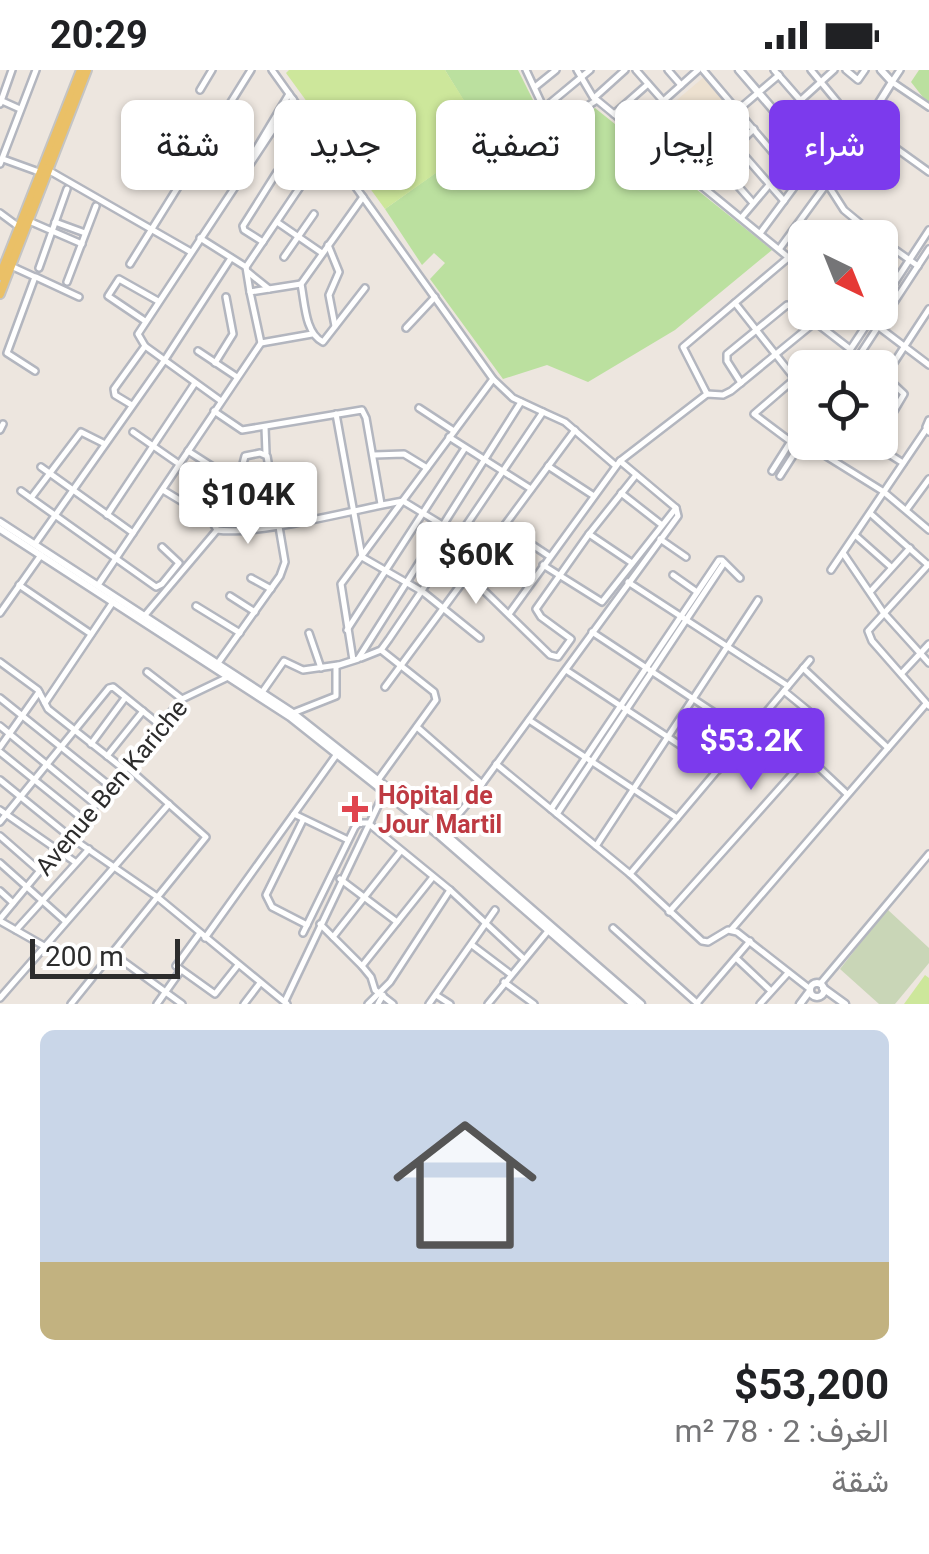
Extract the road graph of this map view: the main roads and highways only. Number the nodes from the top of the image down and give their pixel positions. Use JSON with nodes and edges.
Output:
{"nodes":[{"id":1,"x":84,"y":70,"type":"edge"},
{"id":2,"x":44,"y":171,"type":"junction"},
{"id":3,"x":0,"y":276,"type":"edge"},
{"id":4,"x":0,"y":294,"type":"edge"}],
"edges":[{"from":1,"to":2,"type":"main road"},
{"from":2,"to":3,"type":"main road"},
{"from":2,"to":4,"type":"main road"}]}
